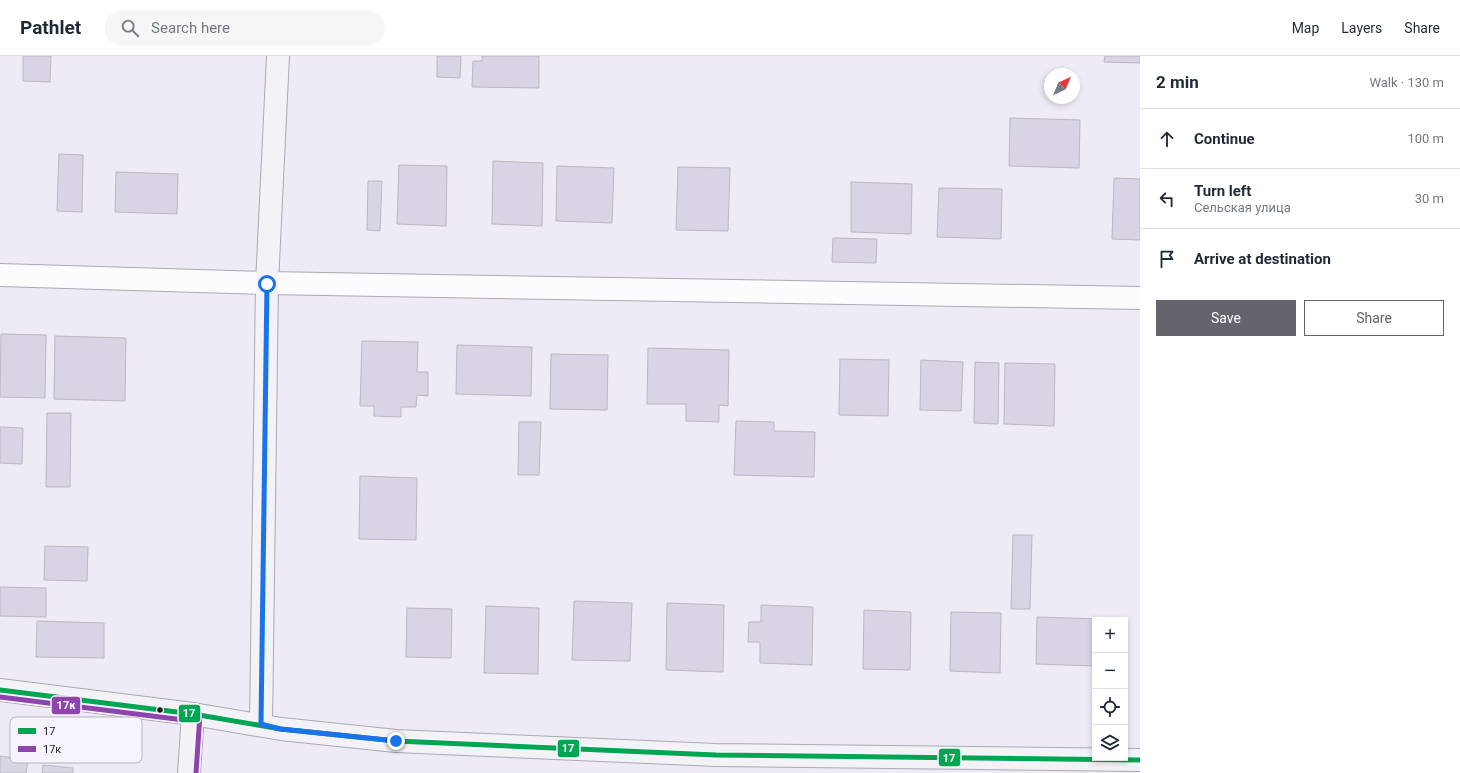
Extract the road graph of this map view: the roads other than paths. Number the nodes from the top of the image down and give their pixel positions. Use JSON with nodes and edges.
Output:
{"nodes":[{"id":1,"x":278,"y":56,"type":"edge"},
{"id":2,"x":0,"y":275,"type":"edge"},
{"id":3,"x":267,"y":284,"type":"junction"},
{"id":4,"x":1140,"y":298,"type":"edge"},
{"id":5,"x":0,"y":690,"type":"edge"},
{"id":6,"x":193,"y":714,"type":"junction"},
{"id":7,"x":261,"y":724,"type":"junction"},
{"id":8,"x":1140,"y":760,"type":"edge"},
{"id":9,"x":190,"y":773,"type":"edge"}],
"edges":[{"from":1,"to":3,"type":"main road"},
{"from":2,"to":3,"type":"street"},
{"from":3,"to":4,"type":"street"},
{"from":3,"to":7,"type":"main road"},
{"from":5,"to":6,"type":"main road"},
{"from":6,"to":7,"type":"main road"},
{"from":6,"to":9,"type":"main road"},
{"from":7,"to":8,"type":"main road"}]}
